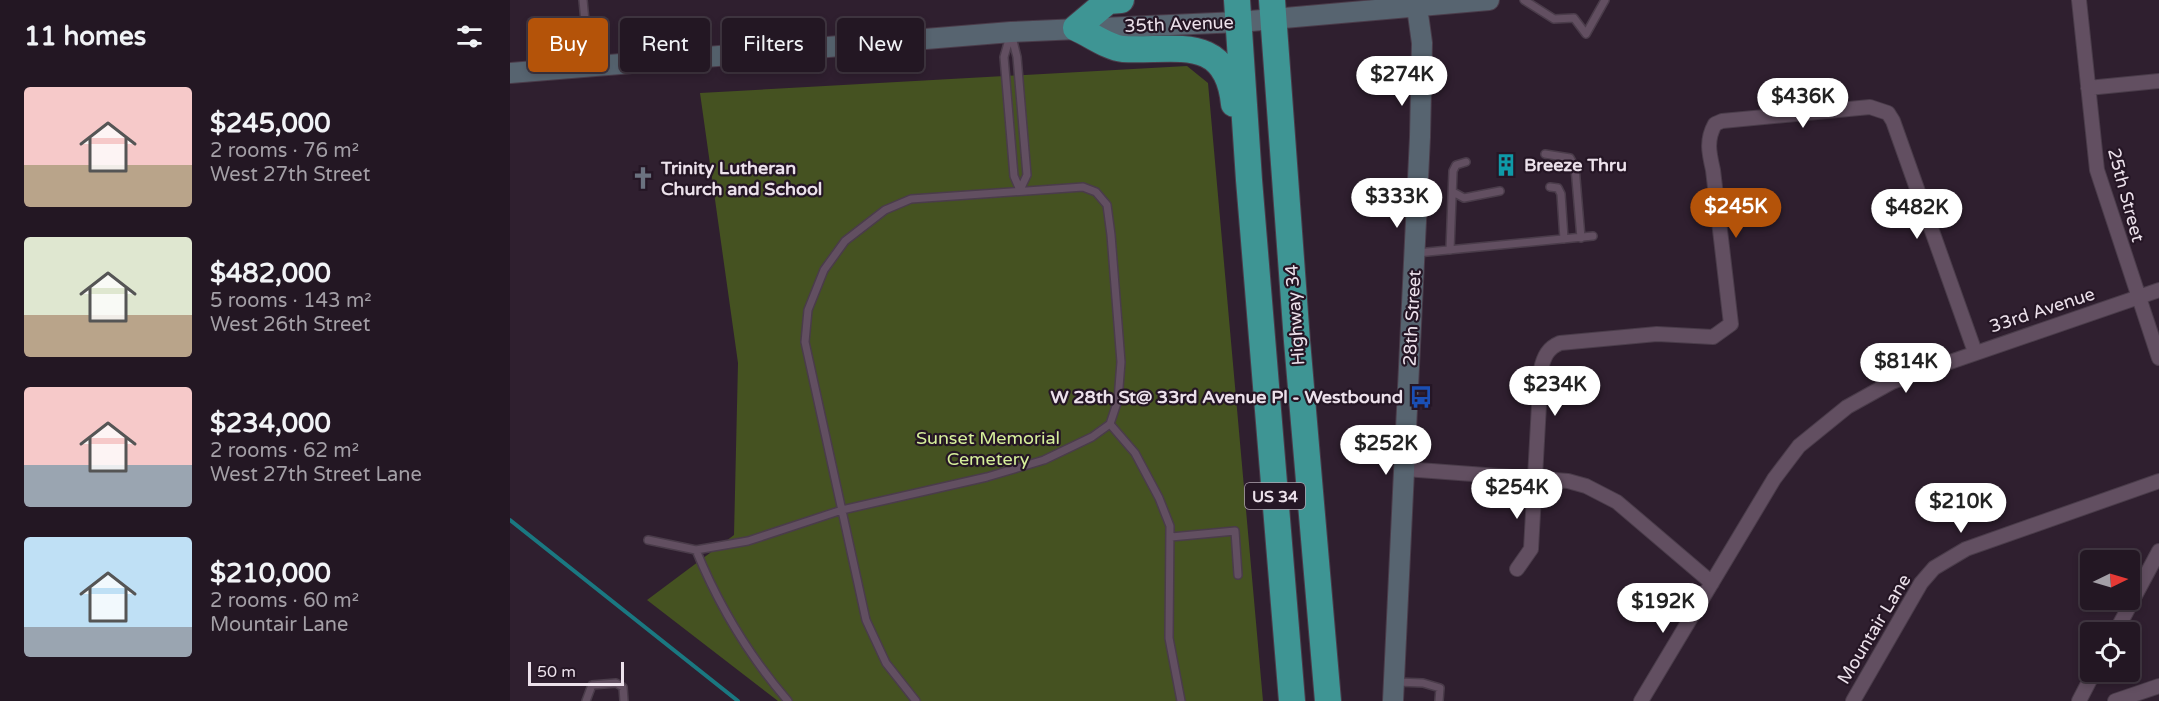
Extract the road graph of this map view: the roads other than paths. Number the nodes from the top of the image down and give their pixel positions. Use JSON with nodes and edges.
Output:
{"nodes":[{"id":1,"x":583,"y":0,"type":"edge"},
{"id":2,"x":1121,"y":0,"type":"edge"},
{"id":3,"x":1489,"y":0,"type":"edge"},
{"id":4,"x":1524,"y":0,"type":"edge"},
{"id":5,"x":1605,"y":0,"type":"edge"},
{"id":6,"x":2079,"y":0,"type":"edge"},
{"id":7,"x":1418,"y":7,"type":"junction"},
{"id":8,"x":1273,"y":9,"type":"edge"},
{"id":9,"x":1238,"y":11,"type":"edge"},
{"id":10,"x":585,"y":18,"type":"edge"},
{"id":11,"x":1076,"y":28,"type":"junction"},
{"id":12,"x":1011,"y":32,"type":"junction"},
{"id":13,"x":608,"y":65,"type":"edge"},
{"id":14,"x":528,"y":72,"type":"edge"},
{"id":15,"x":510,"y":73,"type":"edge"},
{"id":16,"x":2159,"y":81,"type":"edge"},
{"id":17,"x":2088,"y":88,"type":"junction"},
{"id":18,"x":1545,"y":154,"type":"dead end"},
{"id":19,"x":1466,"y":162,"type":"dead end"},
{"id":20,"x":1249,"y":180,"type":"junction"},
{"id":21,"x":1550,"y":187,"type":"dead end"},
{"id":22,"x":1020,"y":189,"type":"junction"},
{"id":23,"x":1500,"y":191,"type":"dead end"},
{"id":24,"x":1453,"y":192,"type":"junction"},
{"id":25,"x":1593,"y":236,"type":"dead end"},
{"id":26,"x":1581,"y":238,"type":"junction"},
{"id":27,"x":1564,"y":239,"type":"junction"},
{"id":28,"x":1450,"y":250,"type":"junction"},
{"id":29,"x":1415,"y":254,"type":"junction"},
{"id":30,"x":2159,"y":290,"type":"edge"},
{"id":31,"x":2139,"y":297,"type":"junction"},
{"id":32,"x":1976,"y":352,"type":"junction"},
{"id":33,"x":2159,"y":358,"type":"edge"},
{"id":34,"x":1110,"y":424,"type":"junction"},
{"id":35,"x":1405,"y":469,"type":"junction"},
{"id":36,"x":1535,"y":478,"type":"junction"},
{"id":37,"x":2159,"y":481,"type":"edge"},
{"id":38,"x":842,"y":510,"type":"junction"},
{"id":39,"x":1170,"y":537,"type":"junction"},
{"id":40,"x":648,"y":540,"type":"dead end"},
{"id":41,"x":696,"y":550,"type":"junction"},
{"id":42,"x":2159,"y":551,"type":"edge"},
{"id":43,"x":1517,"y":569,"type":"dead end"},
{"id":44,"x":1238,"y":575,"type":"dead end"},
{"id":45,"x":1712,"y":583,"type":"junction"},
{"id":46,"x":2121,"y":622,"type":"edge"},
{"id":47,"x":2089,"y":682,"type":"edge"},
{"id":48,"x":2159,"y":686,"type":"edge"},
{"id":49,"x":1394,"y":692,"type":"edge"},
{"id":50,"x":586,"y":701,"type":"edge"},
{"id":51,"x":624,"y":701,"type":"edge"},
{"id":52,"x":788,"y":701,"type":"edge"},
{"id":53,"x":916,"y":701,"type":"edge"},
{"id":54,"x":1181,"y":701,"type":"edge"},
{"id":55,"x":1292,"y":701,"type":"edge"},
{"id":56,"x":1328,"y":701,"type":"edge"},
{"id":57,"x":1439,"y":701,"type":"edge"},
{"id":58,"x":1641,"y":701,"type":"edge"},
{"id":59,"x":1852,"y":701,"type":"edge"},
{"id":60,"x":2079,"y":701,"type":"edge"},
{"id":61,"x":2115,"y":701,"type":"edge"}],
"edges":[{"from":1,"to":10,"type":"lane"},
{"from":2,"to":11,"type":"highway"},
{"from":3,"to":7,"type":"main road","name":"35th Avenue"},
{"from":4,"to":5,"type":"lane"},
{"from":6,"to":17,"type":"street","name":"25th Street"},
{"from":7,"to":8,"type":"main road","name":"35th Avenue"},
{"from":7,"to":29,"type":"main road","name":"28th Street"},
{"from":8,"to":9,"type":"main road","name":"35th Avenue"},
{"from":8,"to":56,"type":"highway","name":"Highway 34","number":"US 34"},
{"from":9,"to":11,"type":"main road","name":"35th Avenue"},
{"from":9,"to":20,"type":"highway","name":"Highway 34","number":"US 34"},
{"from":11,"to":12,"type":"main road","name":"35th Avenue"},
{"from":11,"to":20,"type":"highway"},
{"from":12,"to":13,"type":"main road","name":"35th Avenue"},
{"from":12,"to":22,"type":"lane"},
{"from":12,"to":22,"type":"lane"},
{"from":14,"to":15,"type":"main road","name":"35th Avenue"},
{"from":16,"to":17,"type":"street"},
{"from":17,"to":31,"type":"street","name":"25th Street"},
{"from":18,"to":26,"type":"lane"},
{"from":19,"to":24,"type":"lane"},
{"from":20,"to":55,"type":"highway","name":"Highway 34","number":"US 34"},
{"from":21,"to":27,"type":"lane"},
{"from":22,"to":34,"type":"lane"},
{"from":22,"to":38,"type":"lane"},
{"from":23,"to":24,"type":"lane"},
{"from":24,"to":28,"type":"lane"},
{"from":25,"to":26,"type":"lane"},
{"from":26,"to":27,"type":"lane"},
{"from":27,"to":28,"type":"lane"},
{"from":28,"to":29,"type":"lane"},
{"from":29,"to":35,"type":"main road","name":"28th Street"},
{"from":30,"to":31,"type":"street","name":"33rd Avenue"},
{"from":31,"to":32,"type":"street","name":"33rd Avenue"},
{"from":31,"to":33,"type":"street","name":"25th Street"},
{"from":32,"to":36,"type":"street"},
{"from":32,"to":45,"type":"street","name":"33rd Avenue"},
{"from":34,"to":38,"type":"lane"},
{"from":34,"to":39,"type":"lane"},
{"from":35,"to":36,"type":"street"},
{"from":35,"to":49,"type":"main road","name":"28th Street"},
{"from":36,"to":43,"type":"street"},
{"from":36,"to":45,"type":"street"},
{"from":37,"to":59,"type":"street","name":"Mountair Lane"},
{"from":38,"to":41,"type":"lane"},
{"from":38,"to":53,"type":"lane"},
{"from":39,"to":44,"type":"lane"},
{"from":39,"to":54,"type":"lane"},
{"from":40,"to":41,"type":"lane"},
{"from":41,"to":52,"type":"lane"},
{"from":42,"to":46,"type":"street"},
{"from":45,"to":58,"type":"street","name":"33rd Avenue"},
{"from":47,"to":60,"type":"street"},
{"from":48,"to":61,"type":"street"},
{"from":49,"to":57,"type":"lane"},
{"from":50,"to":51,"type":"lane"}]}
